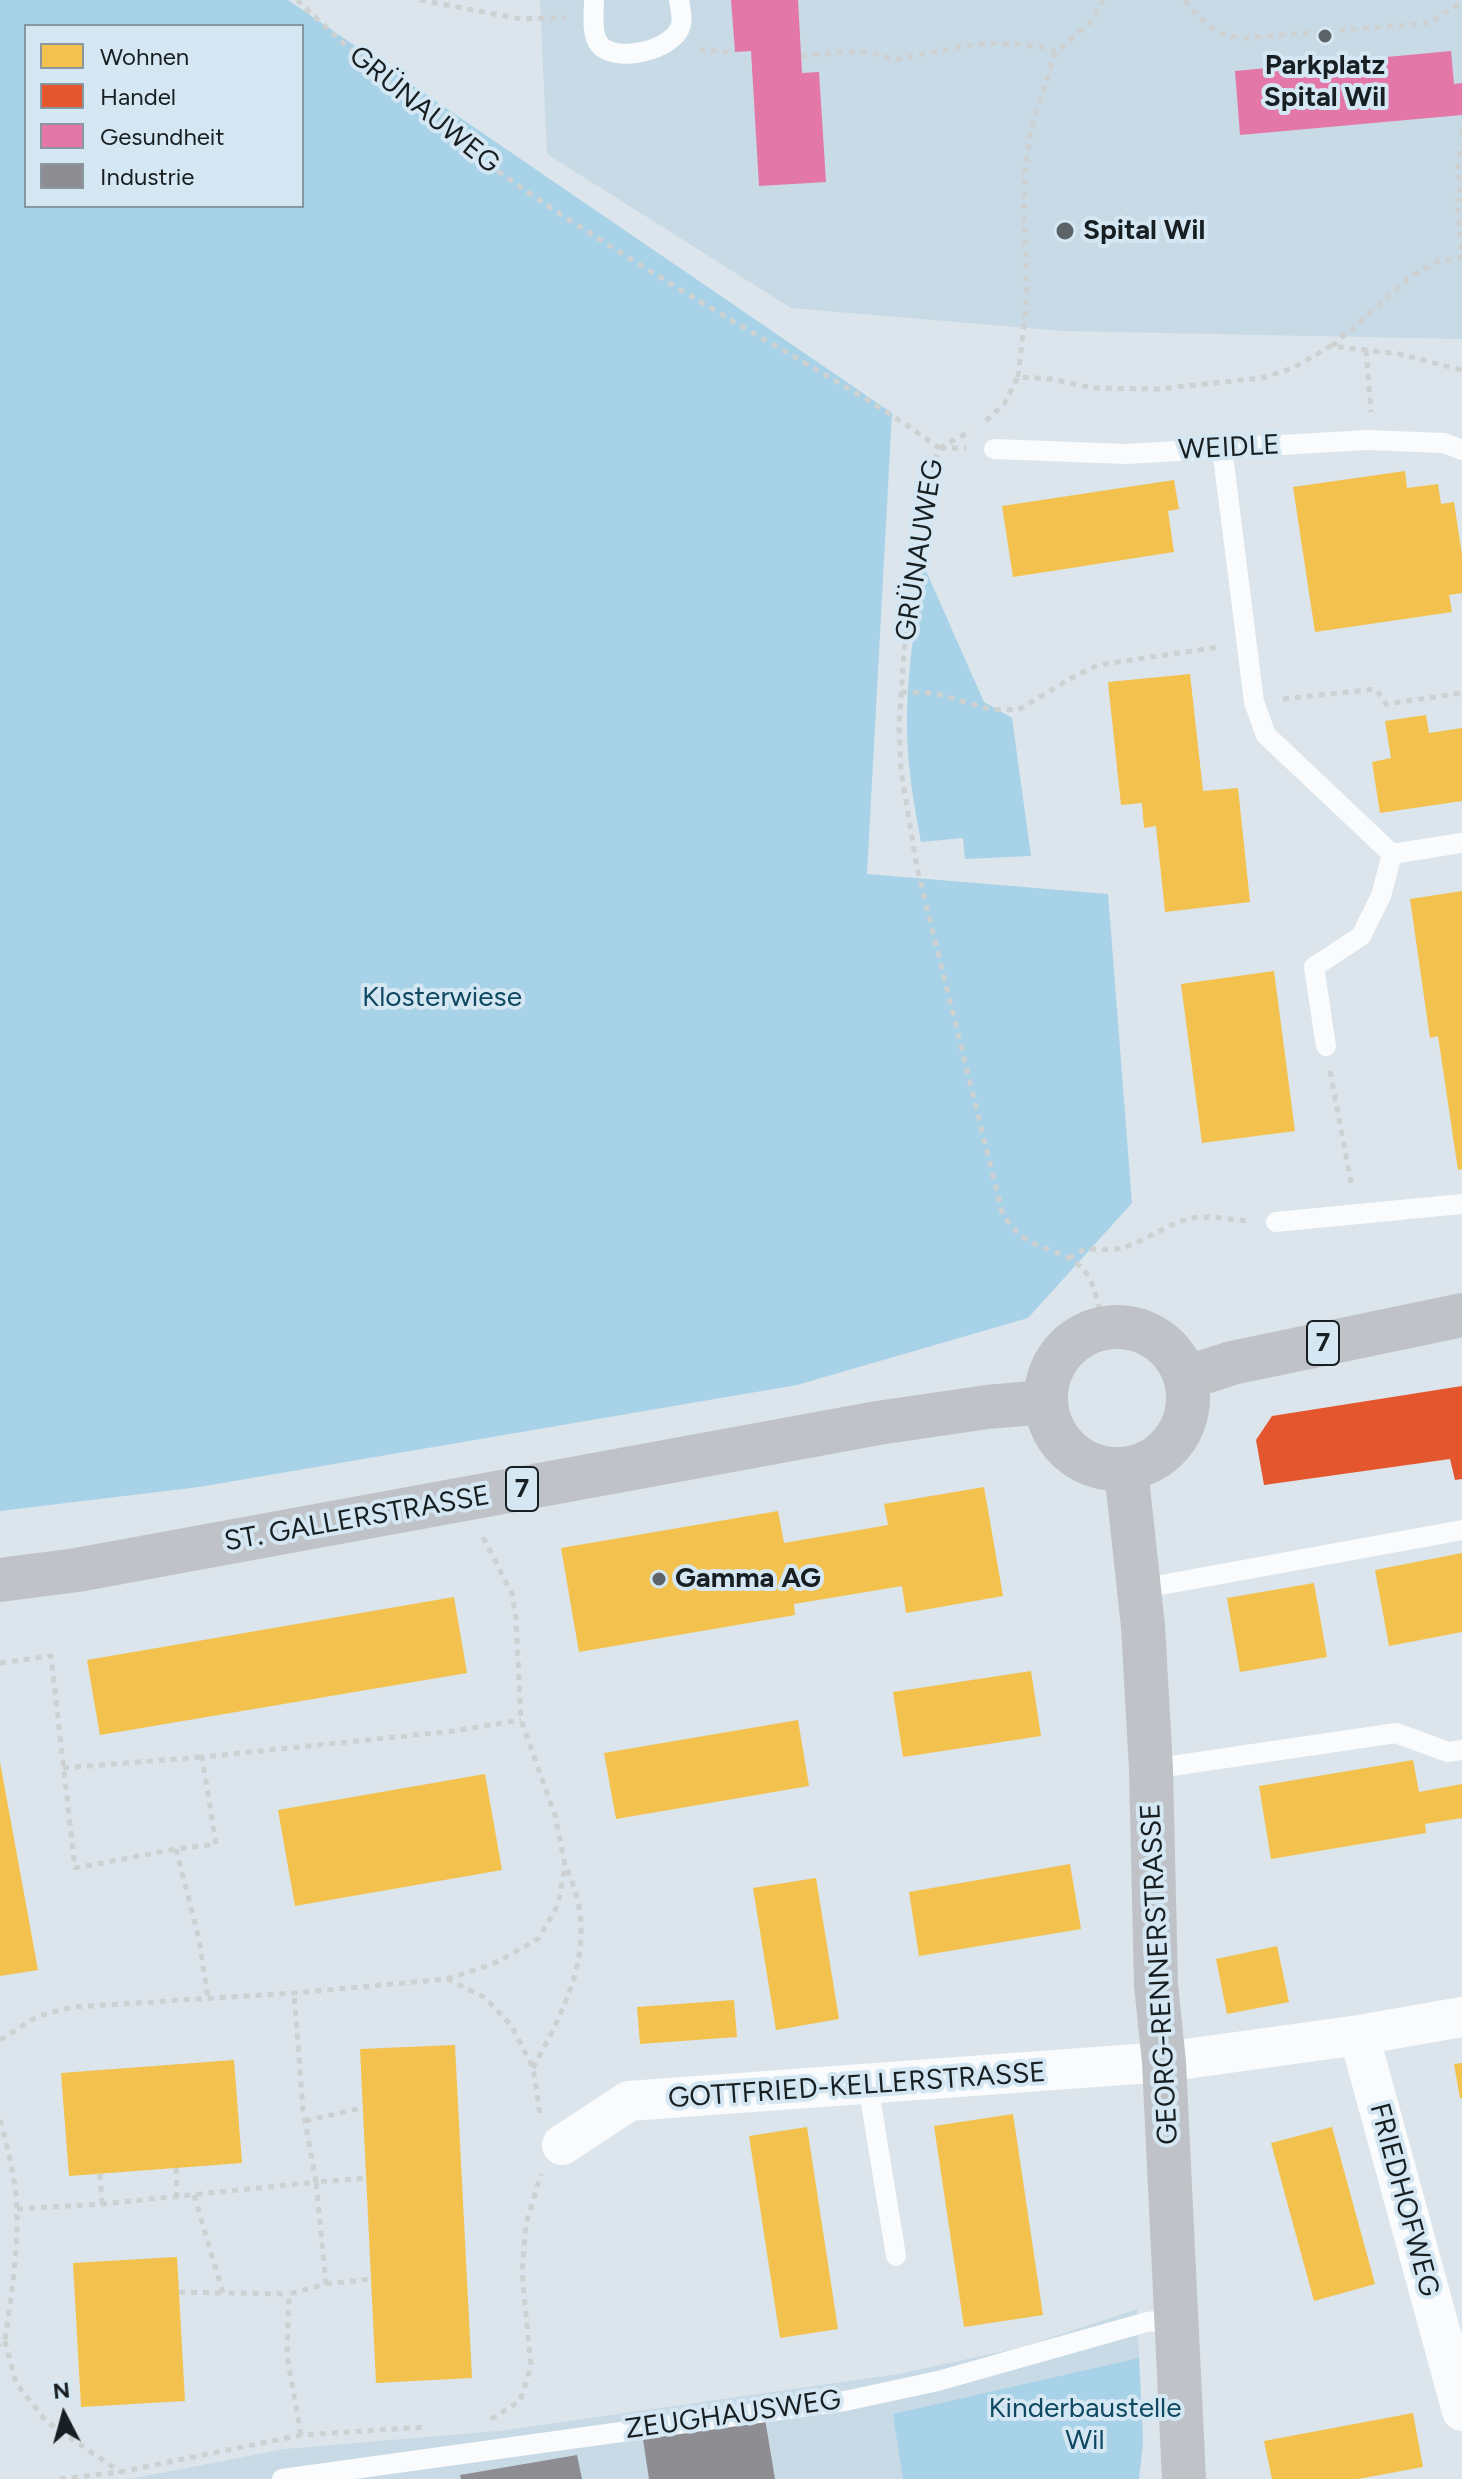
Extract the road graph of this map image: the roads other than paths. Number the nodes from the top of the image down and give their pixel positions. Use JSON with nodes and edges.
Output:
{"nodes":[{"id":1,"x":679,"y":0,"type":"edge"},
{"id":2,"x":594,"y":8,"type":"edge"},
{"id":3,"x":1222,"y":448,"type":"junction"},
{"id":4,"x":994,"y":449,"type":"dead end"},
{"id":5,"x":1462,"y":450,"type":"edge"},
{"id":6,"x":1462,"y":843,"type":"edge"},
{"id":7,"x":1392,"y":854,"type":"junction"},
{"id":8,"x":1326,"y":1046,"type":"road end"},
{"id":9,"x":1462,"y":1204,"type":"edge"},
{"id":10,"x":1276,"y":1222,"type":"road end"},
{"id":11,"x":1462,"y":1315,"type":"edge"},
{"id":12,"x":1186,"y":1378,"type":"junction"},
{"id":13,"x":1045,"y":1402,"type":"junction"},
{"id":14,"x":1126,"y":1470,"type":"junction"},
{"id":15,"x":1462,"y":1530,"type":"edge"},
{"id":16,"x":0,"y":1580,"type":"edge"},
{"id":17,"x":1139,"y":1589,"type":"junction"},
{"id":18,"x":1462,"y":1750,"type":"edge"},
{"id":19,"x":1151,"y":1769,"type":"junction"},
{"id":20,"x":1462,"y":2017,"type":"edge"},
{"id":21,"x":1359,"y":2035,"type":"junction"},
{"id":22,"x":1164,"y":2062,"type":"junction"},
{"id":23,"x":868,"y":2085,"type":"junction"},
{"id":24,"x":548,"y":2144,"type":"road end"},
{"id":25,"x":896,"y":2256,"type":"dead end"},
{"id":26,"x":1177,"y":2319,"type":"junction"},
{"id":27,"x":1462,"y":2411,"type":"edge"},
{"id":28,"x":282,"y":2479,"type":"edge"},
{"id":29,"x":1184,"y":2479,"type":"edge"}],
"edges":[{"from":1,"to":2,"type":"lane"},
{"from":3,"to":4,"type":"lane","name":"WEIDLE"},
{"from":3,"to":5,"type":"lane","name":"WEIDLE"},
{"from":3,"to":7,"type":"lane"},
{"from":6,"to":7,"type":"lane"},
{"from":7,"to":8,"type":"lane"},
{"from":9,"to":10,"type":"lane"},
{"from":11,"to":12,"type":"main road","number":"7"},
{"from":12,"to":13,"type":"main road"},
{"from":12,"to":14,"type":"main road"},
{"from":13,"to":14,"type":"main road"},
{"from":13,"to":16,"type":"main road","name":"ST. GALLERSTRASSE","number":"7"},
{"from":14,"to":17,"type":"main road","name":"GEORG-RENNERSTRASSE"},
{"from":15,"to":17,"type":"lane"},
{"from":17,"to":19,"type":"main road","name":"GEORG-RENNERSTRASSE"},
{"from":18,"to":19,"type":"lane"},
{"from":19,"to":22,"type":"main road","name":"GEORG-RENNERSTRASSE"},
{"from":20,"to":21,"type":"street","name":"GOTTFRIED-KELLERSTRASSE"},
{"from":21,"to":22,"type":"street","name":"GOTTFRIED-KELLERSTRASSE"},
{"from":21,"to":27,"type":"street","name":"FRIEDHOFWEG"},
{"from":22,"to":23,"type":"street","name":"GOTTFRIED-KELLERSTRASSE"},
{"from":22,"to":26,"type":"main road","name":"GEORG-RENNERSTRASSE"},
{"from":23,"to":24,"type":"street","name":"GOTTFRIED-KELLERSTRASSE"},
{"from":23,"to":25,"type":"lane"},
{"from":26,"to":28,"type":"lane","name":"ZEUGHAUSWEG"},
{"from":26,"to":29,"type":"main road","name":"GEORG-RENNERSTRASSE"}]}
